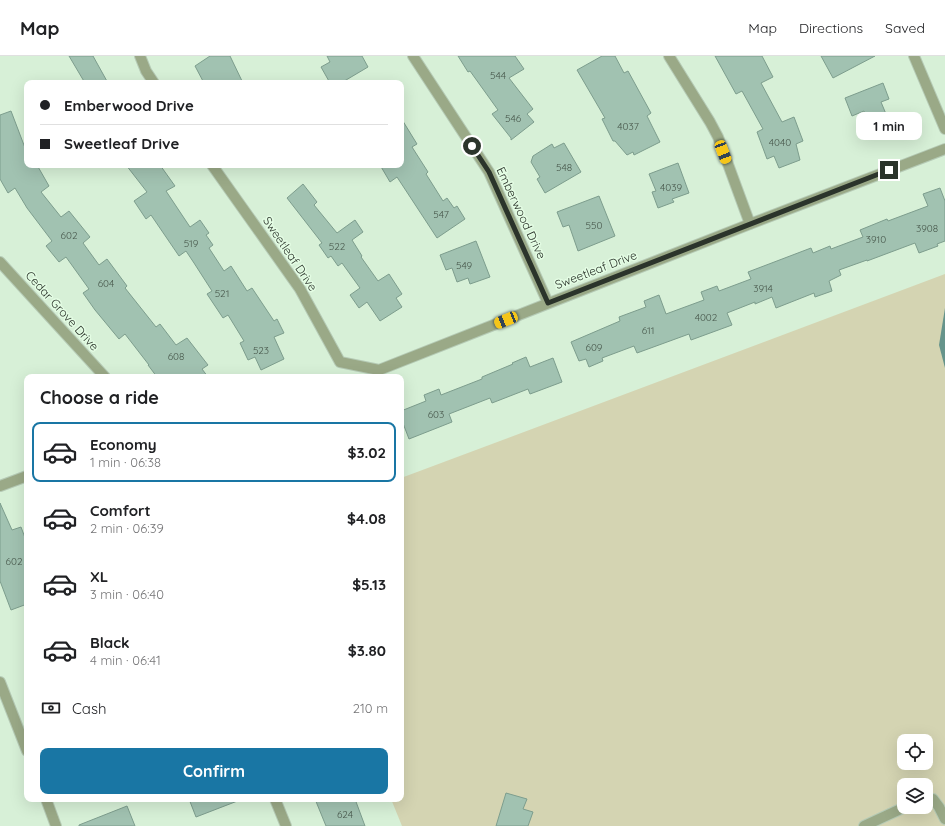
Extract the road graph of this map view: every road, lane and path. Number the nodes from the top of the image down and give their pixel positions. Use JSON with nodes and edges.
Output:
{"nodes":[{"id":1,"x":140,"y":56,"type":"edge"},
{"id":2,"x":413,"y":56,"type":"edge"},
{"id":3,"x":669,"y":56,"type":"edge"},
{"id":4,"x":914,"y":56,"type":"edge"},
{"id":5,"x":152,"y":80,"type":"edge"},
{"id":6,"x":945,"y":129,"type":"edge"},
{"id":7,"x":945,"y":149,"type":"edge"},
{"id":8,"x":214,"y":168,"type":"edge"},
{"id":9,"x":750,"y":224,"type":"junction"},
{"id":10,"x":0,"y":262,"type":"edge"},
{"id":11,"x":548,"y":303,"type":"junction"},
{"id":12,"x":102,"y":374,"type":"edge"},
{"id":13,"x":24,"y":477,"type":"edge"},
{"id":14,"x":0,"y":486,"type":"edge"},
{"id":15,"x":0,"y":682,"type":"edge"},
{"id":16,"x":24,"y":744,"type":"edge"},
{"id":17,"x":933,"y":800,"type":"edge"},
{"id":18,"x":47,"y":802,"type":"edge"},
{"id":19,"x":276,"y":802,"type":"edge"},
{"id":20,"x":897,"y":811,"type":"edge"},
{"id":21,"x":945,"y":819,"type":"edge"},
{"id":22,"x":56,"y":826,"type":"edge"},
{"id":23,"x":286,"y":826,"type":"edge"},
{"id":24,"x":864,"y":826,"type":"edge"}],
"edges":[{"from":1,"to":5,"type":"street"},
{"from":2,"to":11,"type":"street","name":"Emberwood Drive"},
{"from":3,"to":9,"type":"street"},
{"from":4,"to":6,"type":"street"},
{"from":7,"to":9,"type":"street","name":"Sweetleaf Drive"},
{"from":8,"to":11,"type":"street","name":"Sweetleaf Drive"},
{"from":9,"to":11,"type":"street","name":"Sweetleaf Drive"},
{"from":10,"to":12,"type":"street","name":"Cedar Grove Drive"},
{"from":13,"to":14,"type":"street"},
{"from":15,"to":16,"type":"street"},
{"from":17,"to":21,"type":"street"},
{"from":18,"to":22,"type":"street"},
{"from":19,"to":23,"type":"street"},
{"from":20,"to":24,"type":"street"}]}
